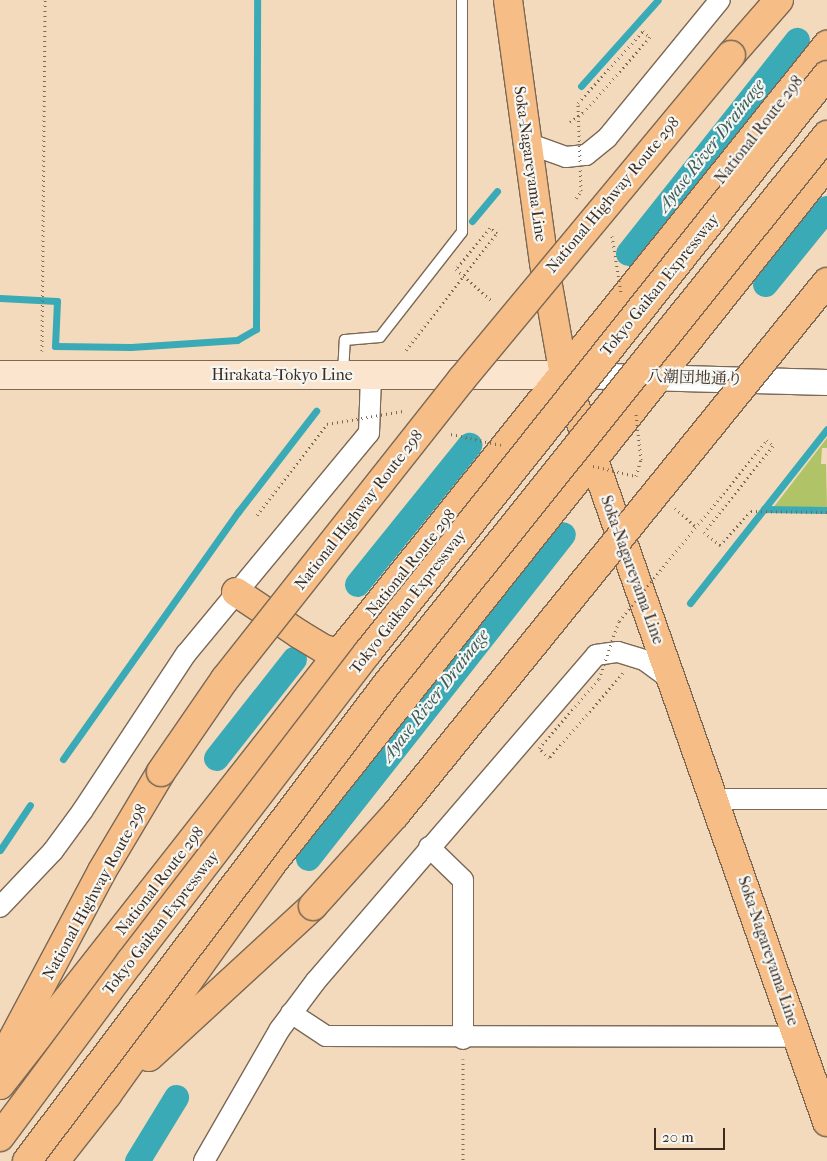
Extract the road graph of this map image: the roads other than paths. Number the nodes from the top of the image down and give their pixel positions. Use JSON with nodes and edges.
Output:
{"nodes":[{"id":1,"x":462,"y":0,"type":"edge"},
{"id":2,"x":508,"y":0,"type":"edge"},
{"id":3,"x":720,"y":0,"type":"edge"},
{"id":4,"x":779,"y":0,"type":"edge"},
{"id":5,"x":827,"y":44,"type":"edge"},
{"id":6,"x":827,"y":75,"type":"edge"},
{"id":7,"x":827,"y":135,"type":"edge"},
{"id":8,"x":527,"y":143,"type":"junction"},
{"id":9,"x":827,"y":165,"type":"edge"},
{"id":10,"x":827,"y":282,"type":"edge"},
{"id":11,"x":0,"y":374,"type":"edge"},
{"id":12,"x":343,"y":375,"type":"junction"},
{"id":13,"x":564,"y":375,"type":"junction"},
{"id":14,"x":370,"y":376,"type":"junction"},
{"id":15,"x":661,"y":377,"type":"junction"},
{"id":16,"x":827,"y":382,"type":"edge"},
{"id":17,"x":593,"y":462,"type":"junction"},
{"id":18,"x":236,"y":592,"type":"junction"},
{"id":19,"x":339,"y":653,"type":"junction"},
{"id":20,"x":673,"y":681,"type":"junction"},
{"id":21,"x":715,"y":799,"type":"junction"},
{"id":22,"x":827,"y":800,"type":"edge"},
{"id":23,"x":429,"y":846,"type":"junction"},
{"id":24,"x":0,"y":907,"type":"edge"},
{"id":25,"x":291,"y":1013,"type":"junction"},
{"id":26,"x":799,"y":1037,"type":"junction"},
{"id":27,"x":462,"y":1039,"type":"junction"},
{"id":28,"x":0,"y":1063,"type":"edge"},
{"id":29,"x":0,"y":1085,"type":"edge"},
{"id":30,"x":107,"y":1095,"type":"junction"},
{"id":31,"x":827,"y":1122,"type":"edge"},
{"id":32,"x":0,"y":1137,"type":"edge"},
{"id":33,"x":26,"y":1161,"type":"edge"},
{"id":34,"x":55,"y":1161,"type":"edge"},
{"id":35,"x":204,"y":1161,"type":"edge"}],
"edges":[{"from":1,"to":12,"type":"lane"},
{"from":2,"to":8,"type":"main road","name":"Soka-Nagareyama Line"},
{"from":3,"to":8,"type":"street"},
{"from":4,"to":28,"type":"main road","name":"National Highway Route 298","bridge":true},
{"from":5,"to":13,"type":"main road","name":"National Route 298"},
{"from":6,"to":32,"type":"main road","name":"Tokyo Gaikan Expressway","bridge":true},
{"from":7,"to":33,"type":"main road","name":"Tokyo Gaikan Expressway","bridge":true},
{"from":8,"to":13,"type":"main road","name":"Soka-Nagareyama Line"},
{"from":9,"to":15,"type":"main road"},
{"from":10,"to":30,"type":"main road","bridge":true},
{"from":11,"to":12,"type":"main road","name":"Hirakata-Tokyo Line"},
{"from":12,"to":14,"type":"main road","name":"Hirakata-Tokyo Line"},
{"from":13,"to":14,"type":"main road","name":"Hirakata-Tokyo Line"},
{"from":13,"to":15,"type":"street","name":"八潮団地通り"},
{"from":13,"to":17,"type":"main road","name":"Soka-Nagareyama Line"},
{"from":13,"to":19,"type":"main road","name":"National Route 298"},
{"from":14,"to":18,"type":"street"},
{"from":15,"to":16,"type":"street","name":"八潮団地通り"},
{"from":15,"to":17,"type":"main road"},
{"from":17,"to":20,"type":"main road","name":"Soka-Nagareyama Line"},
{"from":17,"to":30,"type":"main road"},
{"from":18,"to":19,"type":"main road"},
{"from":18,"to":24,"type":"street"},
{"from":19,"to":29,"type":"main road","name":"National Route 298"},
{"from":20,"to":21,"type":"main road","name":"Soka-Nagareyama Line"},
{"from":20,"to":23,"type":"street"},
{"from":21,"to":22,"type":"street"},
{"from":21,"to":26,"type":"main road","name":"Soka-Nagareyama Line"},
{"from":23,"to":25,"type":"street"},
{"from":23,"to":27,"type":"street"},
{"from":25,"to":27,"type":"street"},
{"from":25,"to":35,"type":"street"},
{"from":26,"to":27,"type":"street"},
{"from":26,"to":31,"type":"main road","name":"Soka-Nagareyama Line"},
{"from":30,"to":34,"type":"main road"}]}
